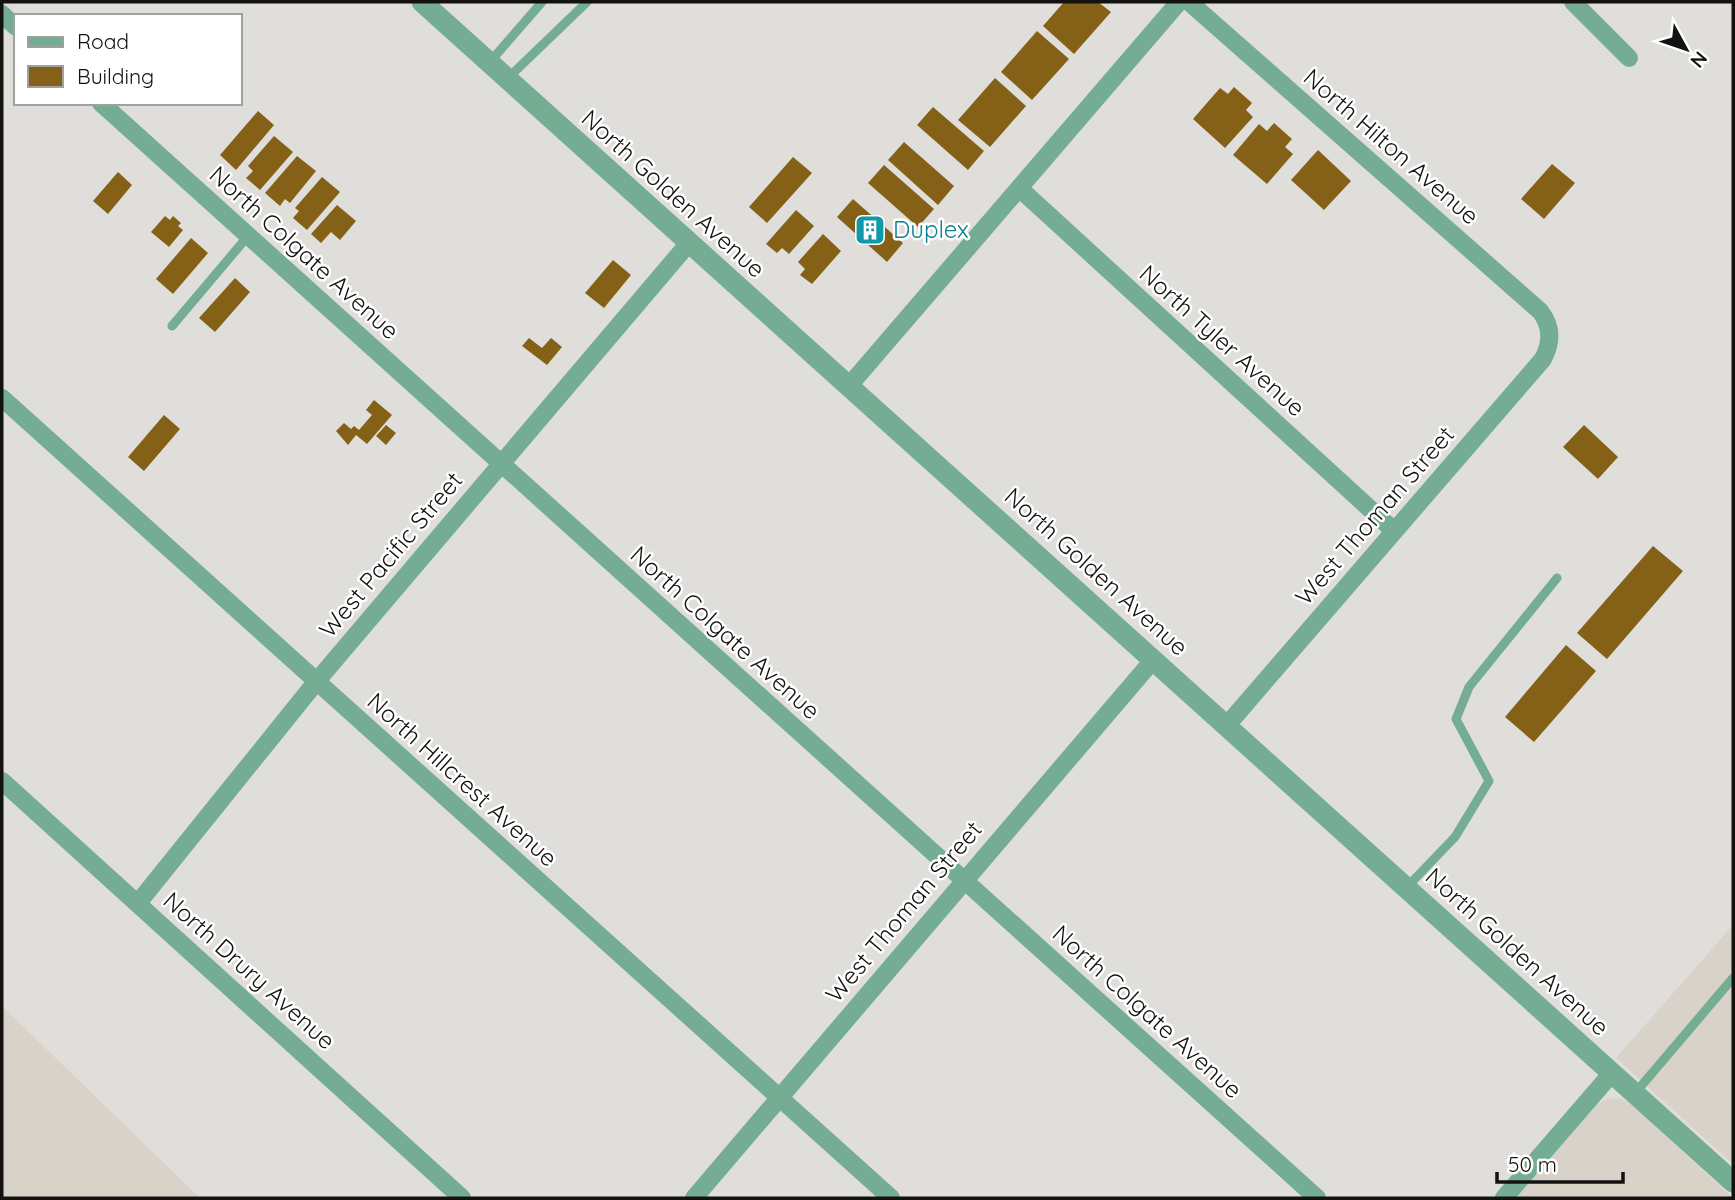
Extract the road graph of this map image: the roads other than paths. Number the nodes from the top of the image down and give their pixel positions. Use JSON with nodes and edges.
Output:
{"nodes":[{"id":1,"x":422,"y":2,"type":"edge"},
{"id":2,"x":542,"y":2,"type":"edge"},
{"id":3,"x":587,"y":2,"type":"edge"},
{"id":4,"x":1179,"y":2,"type":"edge"},
{"id":5,"x":1189,"y":2,"type":"edge"},
{"id":6,"x":1573,"y":2,"type":"edge"},
{"id":7,"x":1629,"y":58,"type":"dead end"},
{"id":8,"x":489,"y":63,"type":"junction"},
{"id":9,"x":507,"y":79,"type":"junction"},
{"id":10,"x":102,"y":105,"type":"edge"},
{"id":11,"x":1019,"y":188,"type":"junction"},
{"id":12,"x":248,"y":236,"type":"junction"},
{"id":13,"x":688,"y":244,"type":"junction"},
{"id":14,"x":172,"y":326,"type":"dead end"},
{"id":15,"x":1550,"y":336,"type":"joint"},
{"id":16,"x":848,"y":387,"type":"junction"},
{"id":17,"x":2,"y":398,"type":"edge"},
{"id":18,"x":500,"y":464,"type":"junction"},
{"id":19,"x":1392,"y":529,"type":"junction"},
{"id":20,"x":1557,"y":578,"type":"dead end"},
{"id":21,"x":1154,"y":659,"type":"junction"},
{"id":22,"x":316,"y":682,"type":"junction"},
{"id":23,"x":1228,"y":724,"type":"junction"},
{"id":24,"x":2,"y":781,"type":"edge"},
{"id":25,"x":964,"y":880,"type":"junction"},
{"id":26,"x":1407,"y":887,"type":"junction"},
{"id":27,"x":138,"y":903,"type":"junction"},
{"id":28,"x":1733,"y":978,"type":"edge"},
{"id":29,"x":1612,"y":1073,"type":"junction"},
{"id":30,"x":1635,"y":1094,"type":"junction"},
{"id":31,"x":779,"y":1098,"type":"junction"},
{"id":32,"x":1733,"y":1182,"type":"edge"},
{"id":33,"x":462,"y":1198,"type":"edge"},
{"id":34,"x":694,"y":1198,"type":"edge"},
{"id":35,"x":891,"y":1198,"type":"edge"},
{"id":36,"x":1317,"y":1198,"type":"edge"},
{"id":37,"x":1504,"y":1198,"type":"edge"}],
"edges":[{"from":1,"to":8,"type":"street","name":"North Golden Avenue"},
{"from":2,"to":8,"type":"lane"},
{"from":3,"to":9,"type":"lane"},
{"from":4,"to":11,"type":"street"},
{"from":5,"to":15,"type":"street","name":"North Hilton Avenue"},
{"from":6,"to":7,"type":"street"},
{"from":8,"to":9,"type":"street","name":"North Golden Avenue"},
{"from":9,"to":13,"type":"street","name":"North Golden Avenue"},
{"from":10,"to":12,"type":"street","name":"North Colgate Avenue"},
{"from":11,"to":16,"type":"street"},
{"from":11,"to":19,"type":"street","name":"North Tyler Avenue"},
{"from":12,"to":14,"type":"lane"},
{"from":12,"to":18,"type":"street","name":"North Colgate Avenue"},
{"from":13,"to":16,"type":"street","name":"North Golden Avenue"},
{"from":13,"to":18,"type":"street","name":"West Pacific Street"},
{"from":15,"to":19,"type":"street","name":"West Thoman Street"},
{"from":16,"to":21,"type":"street","name":"North Golden Avenue"},
{"from":17,"to":22,"type":"street","name":"North Hillcrest Avenue"},
{"from":18,"to":22,"type":"street","name":"West Pacific Street"},
{"from":18,"to":25,"type":"street","name":"North Colgate Avenue"},
{"from":19,"to":23,"type":"street","name":"West Thoman Street"},
{"from":20,"to":26,"type":"lane"},
{"from":21,"to":23,"type":"street","name":"North Golden Avenue"},
{"from":21,"to":25,"type":"street","name":"West Thoman Street"},
{"from":22,"to":27,"type":"street","name":"West Pacific Street"},
{"from":22,"to":31,"type":"street","name":"North Hillcrest Avenue"},
{"from":23,"to":26,"type":"street","name":"North Golden Avenue"},
{"from":24,"to":27,"type":"street","name":"North Drury Avenue"},
{"from":25,"to":31,"type":"street","name":"West Thoman Street"},
{"from":25,"to":36,"type":"street","name":"North Colgate Avenue"},
{"from":26,"to":29,"type":"street","name":"North Golden Avenue"},
{"from":27,"to":33,"type":"street","name":"North Drury Avenue"},
{"from":28,"to":30,"type":"lane"},
{"from":29,"to":30,"type":"street","name":"North Golden Avenue"},
{"from":29,"to":37,"type":"street"},
{"from":30,"to":32,"type":"street","name":"North Golden Avenue"},
{"from":31,"to":34,"type":"street","name":"West Thoman Street"},
{"from":31,"to":35,"type":"street","name":"North Hillcrest Avenue"}]}
